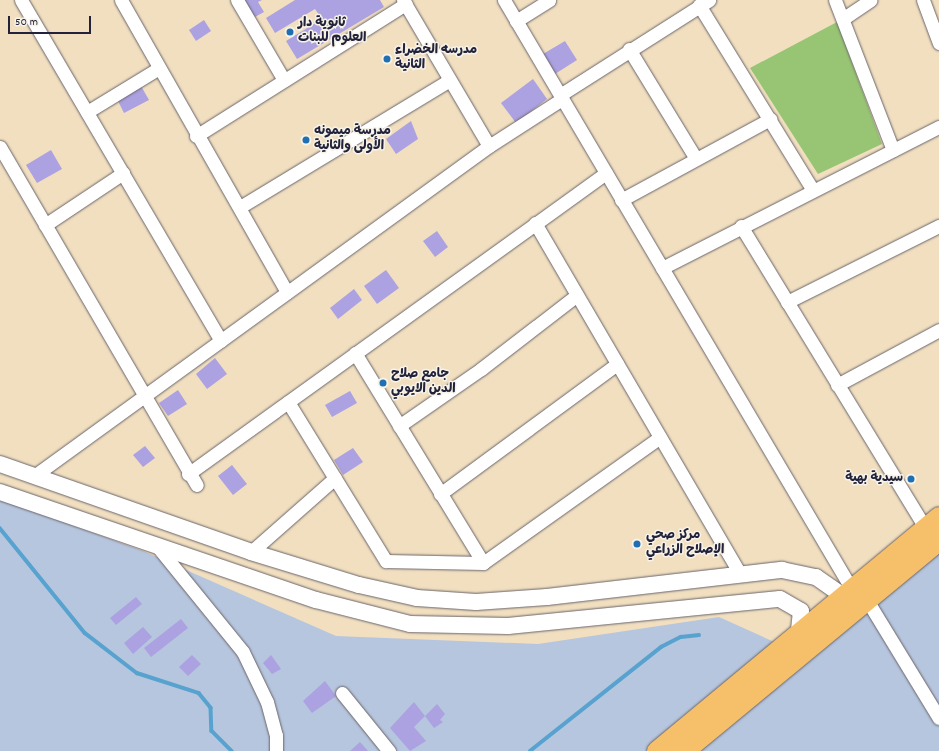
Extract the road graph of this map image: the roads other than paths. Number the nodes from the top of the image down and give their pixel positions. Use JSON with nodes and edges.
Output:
{"nodes":[{"id":1,"x":21,"y":0,"type":"edge"},
{"id":2,"x":121,"y":0,"type":"edge"},
{"id":3,"x":237,"y":0,"type":"edge"},
{"id":4,"x":504,"y":0,"type":"edge"},
{"id":5,"x":549,"y":0,"type":"edge"},
{"id":6,"x":835,"y":0,"type":"edge"},
{"id":7,"x":871,"y":0,"type":"edge"},
{"id":8,"x":923,"y":0,"type":"edge"},
{"id":9,"x":404,"y":2,"type":"edge"},
{"id":10,"x":695,"y":4,"type":"edge"},
{"id":11,"x":844,"y":18,"type":"junction"},
{"id":12,"x":516,"y":21,"type":"junction"},
{"id":13,"x":939,"y":43,"type":"edge"},
{"id":14,"x":629,"y":49,"type":"junction"},
{"id":15,"x":159,"y":68,"type":"junction"},
{"id":16,"x":284,"y":80,"type":"junction"},
{"id":17,"x":450,"y":80,"type":"junction"},
{"id":18,"x":561,"y":97,"type":"junction"},
{"id":19,"x":87,"y":112,"type":"junction"},
{"id":20,"x":770,"y":119,"type":"junction"},
{"id":21,"x":939,"y":127,"type":"edge"},
{"id":22,"x":196,"y":136,"type":"junction"},
{"id":23,"x":489,"y":146,"type":"junction"},
{"id":24,"x":0,"y":147,"type":"edge"},
{"id":25,"x":893,"y":150,"type":"junction"},
{"id":26,"x":695,"y":157,"type":"junction"},
{"id":27,"x":123,"y":173,"type":"junction"},
{"id":28,"x":606,"y":173,"type":"junction"},
{"id":29,"x":813,"y":190,"type":"junction"},
{"id":30,"x":621,"y":200,"type":"junction"},
{"id":31,"x":240,"y":207,"type":"junction"},
{"id":32,"x":535,"y":223,"type":"junction"},
{"id":33,"x":45,"y":225,"type":"junction"},
{"id":34,"x":741,"y":226,"type":"junction"},
{"id":35,"x":939,"y":226,"type":"edge"},
{"id":36,"x":662,"y":268,"type":"junction"},
{"id":37,"x":287,"y":292,"type":"junction"},
{"id":38,"x":577,"y":294,"type":"junction"},
{"id":39,"x":787,"y":302,"type":"junction"},
{"id":40,"x":939,"y":330,"type":"edge"},
{"id":41,"x":221,"y":341,"type":"junction"},
{"id":42,"x":355,"y":353,"type":"junction"},
{"id":43,"x":617,"y":364,"type":"junction"},
{"id":44,"x":837,"y":385,"type":"junction"},
{"id":45,"x":144,"y":397,"type":"junction"},
{"id":46,"x":288,"y":402,"type":"junction"},
{"id":47,"x":398,"y":426,"type":"junction"},
{"id":48,"x":660,"y":437,"type":"junction"},
{"id":49,"x":0,"y":464,"type":"edge"},
{"id":50,"x":188,"y":474,"type":"junction"},
{"id":51,"x":34,"y":476,"type":"junction"},
{"id":52,"x":335,"y":478,"type":"junction"},
{"id":53,"x":197,"y":486,"type":"dead end"},
{"id":54,"x":64,"y":487,"type":"junction"},
{"id":55,"x":0,"y":492,"type":"edge"},
{"id":56,"x":440,"y":494,"type":"junction"},
{"id":57,"x":50,"y":508,"type":"junction"},
{"id":58,"x":934,"y":528,"type":"edge"},
{"id":59,"x":157,"y":546,"type":"junction"},
{"id":60,"x":250,"y":552,"type":"junction"},
{"id":61,"x":483,"y":563,"type":"junction"},
{"id":62,"x":740,"y":574,"type":"junction"},
{"id":63,"x":853,"y":593,"type":"junction"},
{"id":64,"x":799,"y":631,"type":"junction"},
{"id":65,"x":342,"y":693,"type":"dead end"},
{"id":66,"x":937,"y":713,"type":"edge"},
{"id":67,"x":276,"y":751,"type":"edge"},
{"id":68,"x":389,"y":751,"type":"edge"},
{"id":69,"x":657,"y":751,"type":"edge"},
{"id":70,"x":683,"y":751,"type":"edge"}],
"edges":[{"from":1,"to":19,"type":"street"},
{"from":2,"to":15,"type":"street"},
{"from":3,"to":16,"type":"street"},
{"from":4,"to":12,"type":"street"},
{"from":5,"to":12,"type":"street"},
{"from":6,"to":11,"type":"street"},
{"from":7,"to":11,"type":"street"},
{"from":8,"to":13,"type":"street"},
{"from":9,"to":16,"type":"street"},
{"from":9,"to":17,"type":"street"},
{"from":10,"to":14,"type":"street"},
{"from":10,"to":20,"type":"street"},
{"from":11,"to":25,"type":"street"},
{"from":12,"to":18,"type":"street"},
{"from":14,"to":18,"type":"street"},
{"from":14,"to":26,"type":"street"},
{"from":15,"to":19,"type":"street"},
{"from":15,"to":22,"type":"street"},
{"from":16,"to":22,"type":"street"},
{"from":17,"to":23,"type":"street"},
{"from":17,"to":31,"type":"street"},
{"from":18,"to":23,"type":"street"},
{"from":18,"to":28,"type":"street"},
{"from":19,"to":27,"type":"street"},
{"from":20,"to":26,"type":"street"},
{"from":20,"to":29,"type":"street"},
{"from":21,"to":25,"type":"street"},
{"from":22,"to":31,"type":"street"},
{"from":23,"to":37,"type":"street"},
{"from":24,"to":33,"type":"street"},
{"from":25,"to":29,"type":"street"},
{"from":26,"to":30,"type":"street"},
{"from":27,"to":33,"type":"street"},
{"from":27,"to":41,"type":"street"},
{"from":28,"to":30,"type":"street"},
{"from":28,"to":32,"type":"street"},
{"from":29,"to":34,"type":"street"},
{"from":30,"to":36,"type":"street"},
{"from":31,"to":37,"type":"street"},
{"from":32,"to":38,"type":"street"},
{"from":32,"to":42,"type":"street"},
{"from":33,"to":45,"type":"street"},
{"from":34,"to":36,"type":"street"},
{"from":34,"to":39,"type":"street"},
{"from":35,"to":39,"type":"street"},
{"from":36,"to":63,"type":"street"},
{"from":37,"to":41,"type":"street"},
{"from":38,"to":43,"type":"street"},
{"from":38,"to":47,"type":"street"},
{"from":39,"to":44,"type":"street"},
{"from":40,"to":44,"type":"street"},
{"from":41,"to":45,"type":"street"},
{"from":42,"to":46,"type":"street"},
{"from":42,"to":47,"type":"street"},
{"from":43,"to":48,"type":"street"},
{"from":43,"to":56,"type":"street"},
{"from":44,"to":58,"type":"street"},
{"from":45,"to":50,"type":"street"},
{"from":45,"to":51,"type":"street"},
{"from":46,"to":50,"type":"street"},
{"from":46,"to":52,"type":"street"},
{"from":47,"to":56,"type":"street"},
{"from":48,"to":61,"type":"street"},
{"from":48,"to":62,"type":"street"},
{"from":49,"to":51,"type":"street"},
{"from":50,"to":53,"type":"street"},
{"from":51,"to":54,"type":"street"},
{"from":52,"to":60,"type":"street"},
{"from":52,"to":61,"type":"street"},
{"from":54,"to":57,"type":"street"},
{"from":54,"to":60,"type":"street"},
{"from":55,"to":57,"type":"street"},
{"from":56,"to":61,"type":"street"},
{"from":57,"to":59,"type":"street"},
{"from":58,"to":63,"type":"main road"},
{"from":59,"to":64,"type":"street"},
{"from":59,"to":67,"type":"street"},
{"from":60,"to":62,"type":"street"},
{"from":62,"to":63,"type":"street"},
{"from":63,"to":64,"type":"main road"},
{"from":63,"to":66,"type":"street"},
{"from":63,"to":70,"type":"main road"},
{"from":64,"to":69,"type":"main road"},
{"from":65,"to":68,"type":"street"}]}
